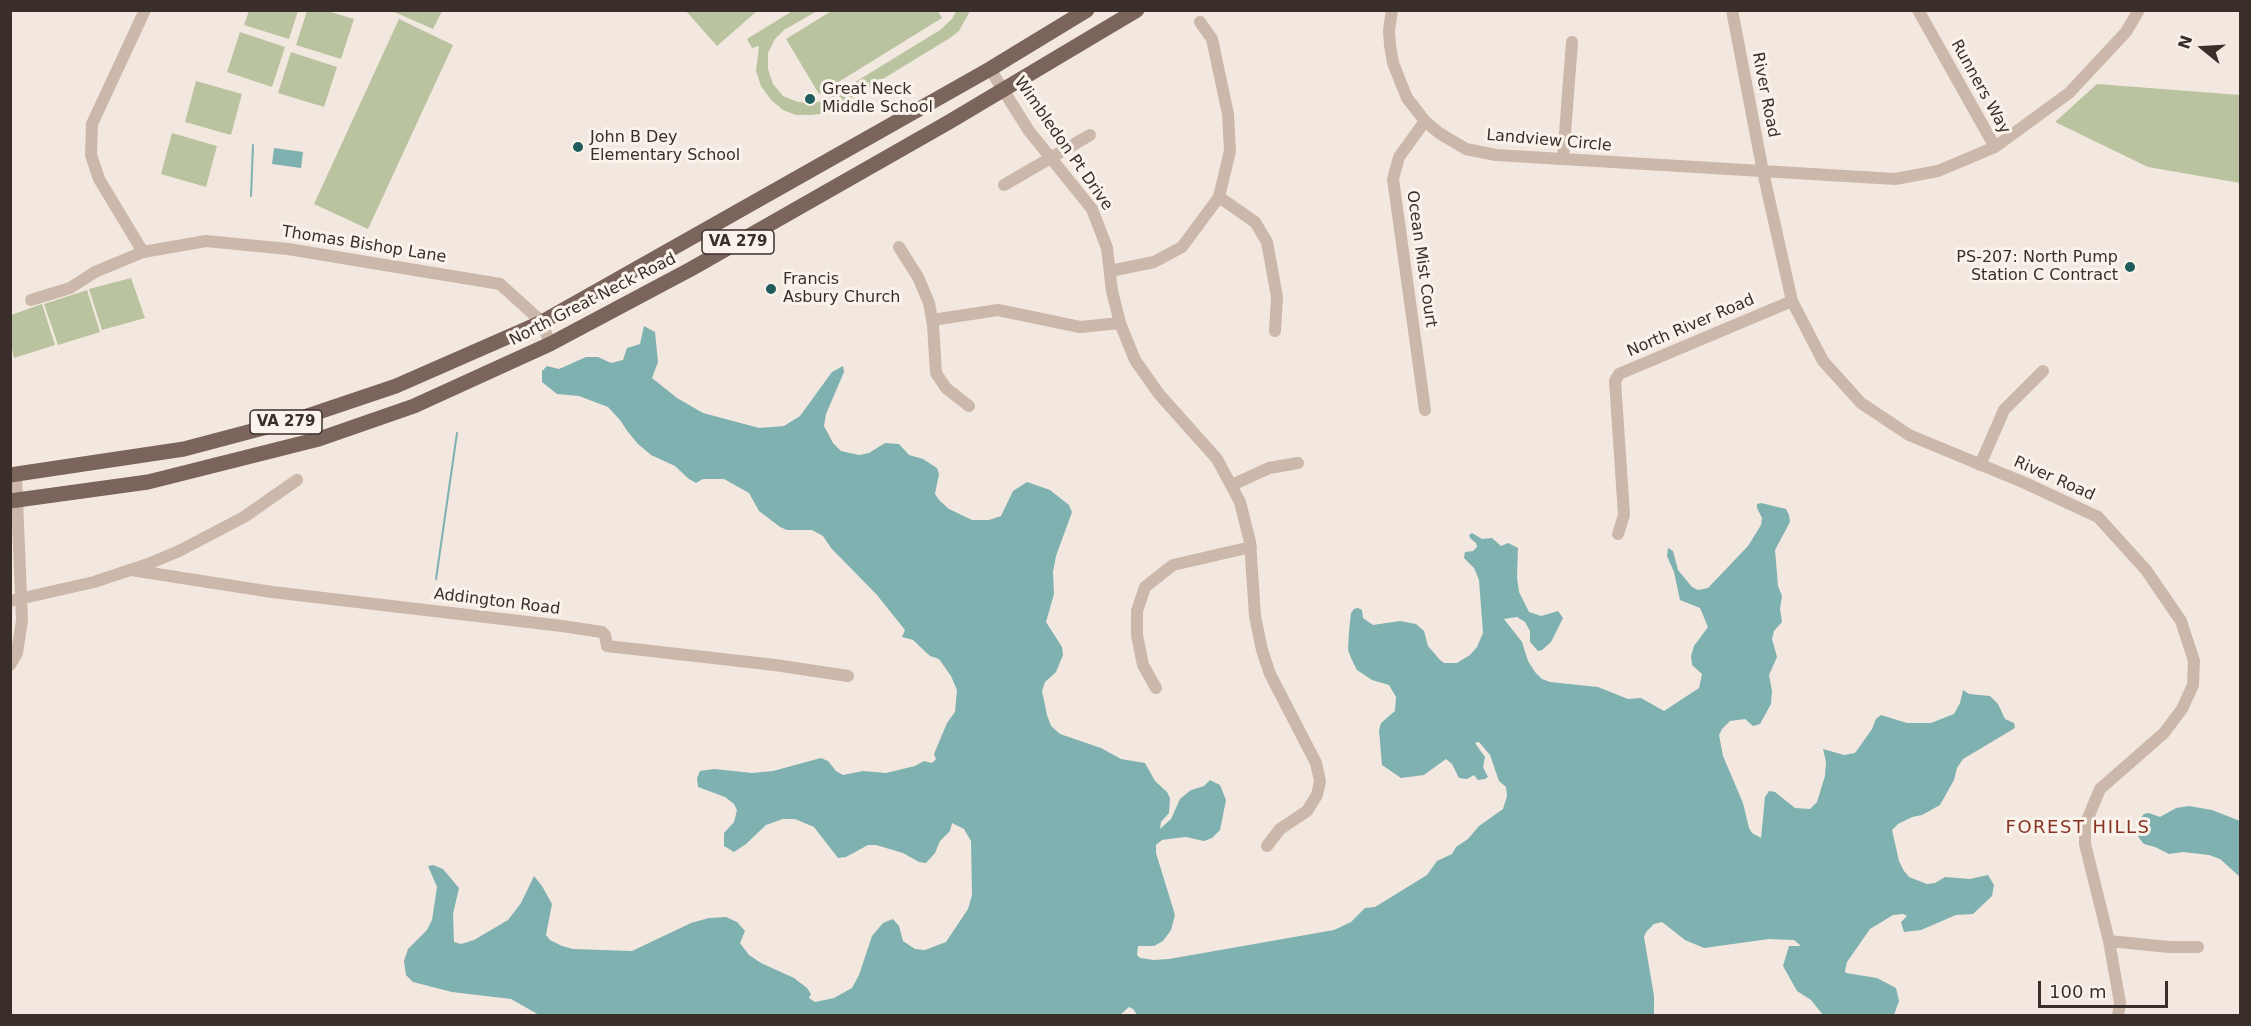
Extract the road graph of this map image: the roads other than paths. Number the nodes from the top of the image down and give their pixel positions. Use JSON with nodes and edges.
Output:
{"nodes":[{"id":1,"x":145,"y":10,"type":"edge"},
{"id":2,"x":1087,"y":10,"type":"edge"},
{"id":3,"x":1137,"y":10,"type":"edge"},
{"id":4,"x":1392,"y":10,"type":"edge"},
{"id":5,"x":1732,"y":10,"type":"edge"},
{"id":6,"x":1918,"y":10,"type":"edge"},
{"id":7,"x":2139,"y":10,"type":"edge"},
{"id":8,"x":1200,"y":22,"type":"dead end"},
{"id":9,"x":1572,"y":42,"type":"dead end"},
{"id":10,"x":990,"y":69,"type":"junction"},
{"id":11,"x":1004,"y":91,"type":"junction"},
{"id":12,"x":1425,"y":121,"type":"junction"},
{"id":13,"x":1090,"y":135,"type":"dead end"},
{"id":14,"x":1995,"y":147,"type":"junction"},
{"id":15,"x":1051,"y":158,"type":"junction"},
{"id":16,"x":1563,"y":159,"type":"junction"},
{"id":17,"x":1763,"y":172,"type":"junction"},
{"id":18,"x":1004,"y":185,"type":"dead end"},
{"id":19,"x":1219,"y":197,"type":"junction"},
{"id":20,"x":899,"y":247,"type":"dead end"},
{"id":21,"x":143,"y":252,"type":"junction"},
{"id":22,"x":1110,"y":271,"type":"junction"},
{"id":23,"x":31,"y":300,"type":"dead end"},
{"id":24,"x":1792,"y":302,"type":"junction"},
{"id":25,"x":932,"y":320,"type":"junction"},
{"id":26,"x":542,"y":322,"type":"junction"},
{"id":27,"x":1120,"y":323,"type":"junction"},
{"id":28,"x":1275,"y":331,"type":"dead end"},
{"id":29,"x":550,"y":344,"type":"junction"},
{"id":30,"x":2043,"y":371,"type":"dead end"},
{"id":31,"x":969,"y":406,"type":"dead end"},
{"id":32,"x":1425,"y":410,"type":"dead end"},
{"id":33,"x":1298,"y":463,"type":"dead end"},
{"id":34,"x":1980,"y":465,"type":"junction"},
{"id":35,"x":13,"y":475,"type":"edge"},
{"id":36,"x":297,"y":480,"type":"dead end"},
{"id":37,"x":1232,"y":485,"type":"junction"},
{"id":38,"x":14,"y":500,"type":"edge"},
{"id":39,"x":1618,"y":534,"type":"dead end"},
{"id":40,"x":1251,"y":548,"type":"junction"},
{"id":41,"x":19,"y":561,"type":"junction"},
{"id":42,"x":131,"y":570,"type":"junction"},
{"id":43,"x":10,"y":585,"type":"edge"},
{"id":44,"x":15,"y":601,"type":"edge"},
{"id":45,"x":10,"y":665,"type":"edge"},
{"id":46,"x":848,"y":676,"type":"dead end"},
{"id":47,"x":1156,"y":688,"type":"dead end"},
{"id":48,"x":1267,"y":846,"type":"dead end"},
{"id":49,"x":2109,"y":941,"type":"junction"},
{"id":50,"x":2198,"y":947,"type":"dead end"},
{"id":51,"x":2118,"y":1016,"type":"edge"}],
"edges":[{"from":1,"to":21,"type":"street"},
{"from":2,"to":10,"type":"main road","name":"North Great Neck Road","number":"VA 279"},
{"from":3,"to":11,"type":"main road","name":"North Great Neck Road","number":"VA 279"},
{"from":4,"to":12,"type":"street","name":"Landview Circle"},
{"from":5,"to":17,"type":"street","name":"River Road"},
{"from":6,"to":14,"type":"street","name":"Runners Way"},
{"from":7,"to":14,"type":"street","name":"Landview Circle"},
{"from":8,"to":19,"type":"street"},
{"from":9,"to":16,"type":"street"},
{"from":10,"to":11,"type":"street","name":"Wimbledon Pt Drive"},
{"from":10,"to":26,"type":"main road","name":"North Great Neck Road","number":"VA 279"},
{"from":11,"to":15,"type":"street","name":"Wimbledon Pt Drive"},
{"from":11,"to":29,"type":"main road","name":"North Great Neck Road","number":"VA 279"},
{"from":12,"to":16,"type":"street","name":"Landview Circle"},
{"from":12,"to":32,"type":"street","name":"Ocean Mist Court"},
{"from":13,"to":15,"type":"street"},
{"from":14,"to":17,"type":"street","name":"Landview Circle"},
{"from":15,"to":18,"type":"street"},
{"from":15,"to":22,"type":"street","name":"Wimbledon Pt Drive"},
{"from":16,"to":17,"type":"street","name":"Landview Circle"},
{"from":17,"to":24,"type":"street","name":"River Road"},
{"from":19,"to":22,"type":"street"},
{"from":19,"to":28,"type":"street"},
{"from":20,"to":25,"type":"street"},
{"from":21,"to":23,"type":"street","name":"Thomas Bishop Lane"},
{"from":21,"to":26,"type":"street","name":"Thomas Bishop Lane"},
{"from":22,"to":27,"type":"street","name":"Wimbledon Pt Drive"},
{"from":24,"to":34,"type":"street","name":"River Road"},
{"from":24,"to":39,"type":"street","name":"North River Road"},
{"from":25,"to":27,"type":"street"},
{"from":25,"to":31,"type":"street"},
{"from":26,"to":29,"type":"street","name":"Thomas Bishop Lane"},
{"from":26,"to":35,"type":"main road","name":"North Great Neck Road","number":"VA 279"},
{"from":27,"to":37,"type":"street","name":"Wimbledon Pt Drive"},
{"from":29,"to":38,"type":"main road","name":"North Great Neck Road","number":"VA 279"},
{"from":30,"to":34,"type":"street"},
{"from":33,"to":37,"type":"street"},
{"from":34,"to":49,"type":"street","name":"River Road"},
{"from":35,"to":38,"type":"street","name":"North Great Neck Road"},
{"from":36,"to":42,"type":"street"},
{"from":37,"to":40,"type":"street","name":"Wimbledon Pt Drive"},
{"from":38,"to":41,"type":"street","name":"North Great Neck Road"},
{"from":40,"to":47,"type":"street"},
{"from":40,"to":48,"type":"street","name":"Wimbledon Pt Drive"},
{"from":41,"to":43,"type":"street"},
{"from":41,"to":44,"type":"street","name":"North Great Neck Road"},
{"from":42,"to":44,"type":"street"},
{"from":42,"to":46,"type":"street","name":"Addington Road"},
{"from":44,"to":45,"type":"street","name":"North Great Neck Road"},
{"from":49,"to":50,"type":"street"},
{"from":49,"to":51,"type":"street","name":"River Road"}]}
